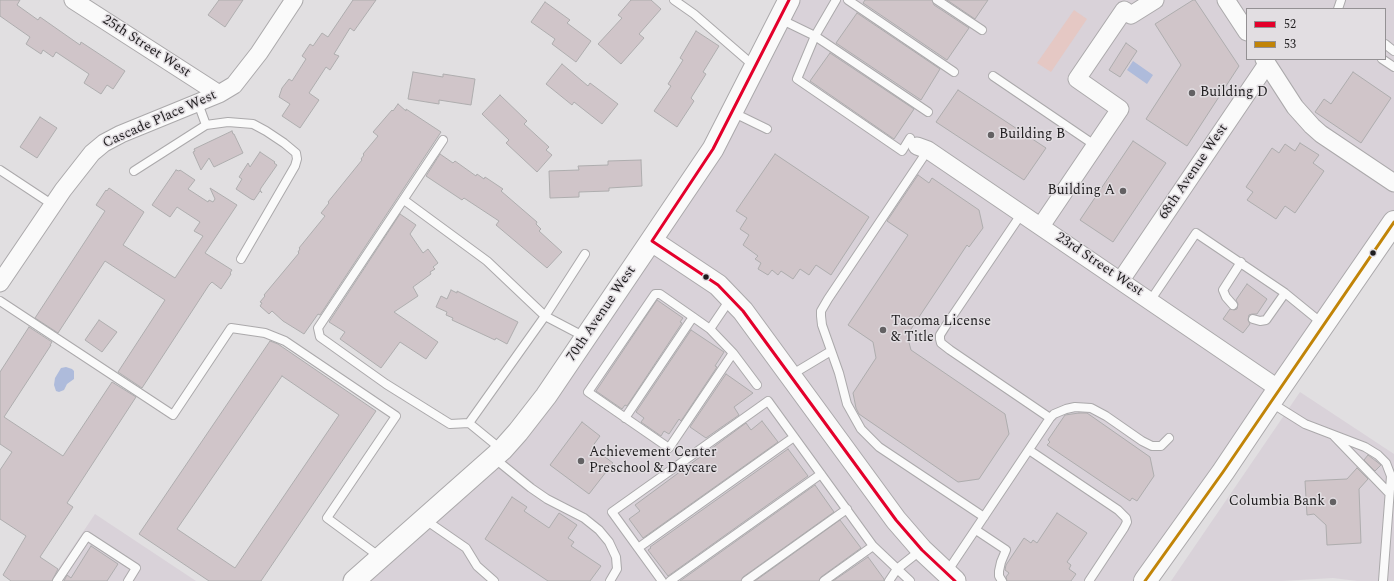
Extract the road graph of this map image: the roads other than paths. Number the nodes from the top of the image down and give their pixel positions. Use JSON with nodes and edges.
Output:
{"nodes":[{"id":1,"x":73,"y":0,"type":"edge"},
{"id":2,"x":294,"y":0,"type":"edge"},
{"id":3,"x":674,"y":0,"type":"edge"},
{"id":4,"x":789,"y":0,"type":"edge"},
{"id":5,"x":836,"y":0,"type":"edge"},
{"id":6,"x":848,"y":0,"type":"edge"},
{"id":7,"x":936,"y":0,"type":"edge"},
{"id":8,"x":1155,"y":0,"type":"edge"},
{"id":9,"x":1226,"y":0,"type":"edge"},
{"id":10,"x":780,"y":19,"type":"junction"},
{"id":11,"x":982,"y":30,"type":"dead end"},
{"id":12,"x":1246,"y":30,"type":"edge"},
{"id":13,"x":815,"y":36,"type":"junction"},
{"id":14,"x":1384,"y":60,"type":"edge"},
{"id":15,"x":1266,"y":61,"type":"edge"},
{"id":16,"x":755,"y":66,"type":"junction"},
{"id":17,"x":1394,"y":67,"type":"edge"},
{"id":18,"x":954,"y":72,"type":"dead end"},
{"id":19,"x":993,"y":76,"type":"dead end"},
{"id":20,"x":219,"y":94,"type":"junction"},
{"id":21,"x":198,"y":102,"type":"junction"},
{"id":22,"x":732,"y":112,"type":"junction"},
{"id":23,"x":928,"y":112,"type":"dead end"},
{"id":24,"x":206,"y":125,"type":"junction"},
{"id":25,"x":767,"y":129,"type":"dead end"},
{"id":26,"x":443,"y":140,"type":"dead end"},
{"id":27,"x":918,"y":144,"type":"junction"},
{"id":28,"x":1096,"y":146,"type":"junction"},
{"id":29,"x":0,"y":170,"type":"edge"},
{"id":30,"x":134,"y":171,"type":"dead end"},
{"id":31,"x":1394,"y":184,"type":"edge"},
{"id":32,"x":404,"y":200,"type":"junction"},
{"id":33,"x":53,"y":205,"type":"junction"},
{"id":34,"x":1022,"y":213,"type":"junction"},
{"id":35,"x":1394,"y":222,"type":"edge"},
{"id":36,"x":1041,"y":226,"type":"junction"},
{"id":37,"x":652,"y":241,"type":"junction"},
{"id":38,"x":585,"y":254,"type":"dead end"},
{"id":39,"x":241,"y":259,"type":"dead end"},
{"id":40,"x":1241,"y":262,"type":"junction"},
{"id":41,"x":1121,"y":280,"type":"junction"},
{"id":42,"x":0,"y":283,"type":"edge"},
{"id":43,"x":1285,"y":293,"type":"junction"},
{"id":44,"x":731,"y":297,"type":"junction"},
{"id":45,"x":0,"y":301,"type":"edge"},
{"id":46,"x":1150,"y":301,"type":"junction"},
{"id":47,"x":1233,"y":305,"type":"dead end"},
{"id":48,"x":545,"y":316,"type":"junction"},
{"id":49,"x":693,"y":317,"type":"junction"},
{"id":50,"x":1253,"y":319,"type":"dead end"},
{"id":51,"x":1324,"y":324,"type":"junction"},
{"id":52,"x":710,"y":329,"type":"junction"},
{"id":53,"x":586,"y":338,"type":"junction"},
{"id":54,"x":831,"y":351,"type":"junction"},
{"id":55,"x":733,"y":353,"type":"junction"},
{"id":56,"x":790,"y":375,"type":"junction"},
{"id":57,"x":756,"y":385,"type":"dead end"},
{"id":58,"x":1274,"y":395,"type":"junction"},
{"id":59,"x":625,"y":418,"type":"junction"},
{"id":60,"x":1050,"y":418,"type":"junction"},
{"id":61,"x":469,"y":423,"type":"junction"},
{"id":62,"x":1332,"y":435,"type":"junction"},
{"id":63,"x":794,"y":437,"type":"junction"},
{"id":64,"x":1169,"y":438,"type":"dead end"},
{"id":65,"x":1029,"y":450,"type":"junction"},
{"id":66,"x":498,"y":454,"type":"junction"},
{"id":67,"x":820,"y":474,"type":"junction"},
{"id":68,"x":1389,"y":493,"type":"junction"},
{"id":69,"x":847,"y":509,"type":"junction"},
{"id":70,"x":984,"y":517,"type":"junction"},
{"id":71,"x":424,"y":519,"type":"junction"},
{"id":72,"x":976,"y":530,"type":"junction"},
{"id":73,"x":873,"y":546,"type":"junction"},
{"id":74,"x":638,"y":548,"type":"junction"},
{"id":75,"x":922,"y":550,"type":"junction"},
{"id":76,"x":381,"y":557,"type":"junction"},
{"id":77,"x":897,"y":569,"type":"junction"},
{"id":78,"x":951,"y":577,"type":"edge"},
{"id":79,"x":1148,"y":579,"type":"edge"},
{"id":80,"x":57,"y":581,"type":"edge"},
{"id":81,"x":128,"y":581,"type":"edge"},
{"id":82,"x":354,"y":581,"type":"edge"},
{"id":83,"x":494,"y":581,"type":"edge"},
{"id":84,"x":610,"y":581,"type":"edge"},
{"id":85,"x":662,"y":581,"type":"edge"},
{"id":86,"x":670,"y":581,"type":"edge"},
{"id":87,"x":746,"y":581,"type":"edge"},
{"id":88,"x":824,"y":581,"type":"edge"},
{"id":89,"x":889,"y":581,"type":"edge"},
{"id":90,"x":910,"y":581,"type":"edge"},
{"id":91,"x":1002,"y":581,"type":"edge"},
{"id":92,"x":1089,"y":581,"type":"edge"},
{"id":93,"x":1383,"y":581,"type":"edge"}],
"edges":[{"from":1,"to":20,"type":"street","name":"25th Street West"},
{"from":2,"to":20,"type":"street","name":"Cascade Place West"},
{"from":3,"to":16,"type":"lane"},
{"from":4,"to":10,"type":"street","name":"70th Avenue West"},
{"from":5,"to":13,"type":"lane"},
{"from":6,"to":18,"type":"lane"},
{"from":7,"to":11,"type":"lane"},
{"from":8,"to":28,"type":"street"},
{"from":9,"to":12,"type":"street"},
{"from":10,"to":13,"type":"lane"},
{"from":10,"to":16,"type":"street","name":"70th Avenue West"},
{"from":13,"to":23,"type":"lane"},
{"from":13,"to":27,"type":"lane"},
{"from":14,"to":17,"type":"lane"},
{"from":15,"to":31,"type":"street"},
{"from":15,"to":41,"type":"street","name":"68th Avenue West"},
{"from":16,"to":22,"type":"street","name":"70th Avenue West"},
{"from":19,"to":28,"type":"lane"},
{"from":20,"to":21,"type":"street","name":"Cascade Place West"},
{"from":21,"to":24,"type":"lane"},
{"from":21,"to":33,"type":"street","name":"Cascade Place West"},
{"from":22,"to":25,"type":"lane"},
{"from":22,"to":37,"type":"street","name":"70th Avenue West"},
{"from":24,"to":30,"type":"lane"},
{"from":24,"to":39,"type":"lane"},
{"from":26,"to":32,"type":"lane"},
{"from":27,"to":34,"type":"street","name":"23rd Street West"},
{"from":27,"to":54,"type":"lane"},
{"from":28,"to":36,"type":"street"},
{"from":29,"to":33,"type":"lane"},
{"from":32,"to":48,"type":"lane"},
{"from":32,"to":61,"type":"lane"},
{"from":33,"to":42,"type":"street","name":"Cascade Place West"},
{"from":34,"to":36,"type":"street","name":"23rd Street West"},
{"from":34,"to":60,"type":"lane"},
{"from":35,"to":51,"type":"main road"},
{"from":36,"to":41,"type":"street","name":"23rd Street West"},
{"from":37,"to":44,"type":"street"},
{"from":37,"to":53,"type":"street","name":"70th Avenue West"},
{"from":38,"to":48,"type":"lane"},
{"from":40,"to":43,"type":"lane"},
{"from":40,"to":46,"type":"lane"},
{"from":40,"to":47,"type":"lane"},
{"from":41,"to":46,"type":"street","name":"23rd Street West"},
{"from":43,"to":50,"type":"lane"},
{"from":43,"to":51,"type":"lane"},
{"from":44,"to":52,"type":"lane"},
{"from":44,"to":56,"type":"street"},
{"from":45,"to":76,"type":"lane"},
{"from":46,"to":58,"type":"street","name":"23rd Street West"},
{"from":48,"to":53,"type":"lane"},
{"from":48,"to":61,"type":"lane"},
{"from":49,"to":52,"type":"lane"},
{"from":49,"to":59,"type":"lane"},
{"from":49,"to":59,"type":"lane"},
{"from":51,"to":58,"type":"main road"},
{"from":52,"to":55,"type":"lane"},
{"from":53,"to":66,"type":"street","name":"70th Avenue West"},
{"from":54,"to":56,"type":"lane"},
{"from":54,"to":70,"type":"lane"},
{"from":55,"to":57,"type":"lane"},
{"from":55,"to":59,"type":"lane"},
{"from":56,"to":75,"type":"street"},
{"from":58,"to":62,"type":"lane"},
{"from":58,"to":79,"type":"main road"},
{"from":60,"to":64,"type":"lane"},
{"from":60,"to":65,"type":"lane"},
{"from":61,"to":66,"type":"lane"},
{"from":62,"to":68,"type":"lane"},
{"from":62,"to":68,"type":"lane"},
{"from":63,"to":67,"type":"lane"},
{"from":63,"to":74,"type":"lane"},
{"from":63,"to":74,"type":"lane"},
{"from":65,"to":70,"type":"lane"},
{"from":65,"to":92,"type":"lane"},
{"from":66,"to":71,"type":"street","name":"70th Avenue West"},
{"from":66,"to":84,"type":"lane"},
{"from":67,"to":69,"type":"lane"},
{"from":67,"to":86,"type":"lane"},
{"from":68,"to":93,"type":"lane"},
{"from":69,"to":73,"type":"lane"},
{"from":69,"to":87,"type":"lane"},
{"from":70,"to":72,"type":"lane"},
{"from":71,"to":76,"type":"street","name":"70th Avenue West"},
{"from":71,"to":83,"type":"lane"},
{"from":72,"to":78,"type":"lane"},
{"from":72,"to":91,"type":"lane"},
{"from":73,"to":77,"type":"lane"},
{"from":73,"to":88,"type":"lane"},
{"from":74,"to":85,"type":"lane"},
{"from":75,"to":77,"type":"lane"},
{"from":75,"to":78,"type":"street"},
{"from":76,"to":82,"type":"street","name":"70th Avenue West"},
{"from":77,"to":89,"type":"lane"},
{"from":77,"to":90,"type":"lane"},
{"from":80,"to":81,"type":"lane"}]}
